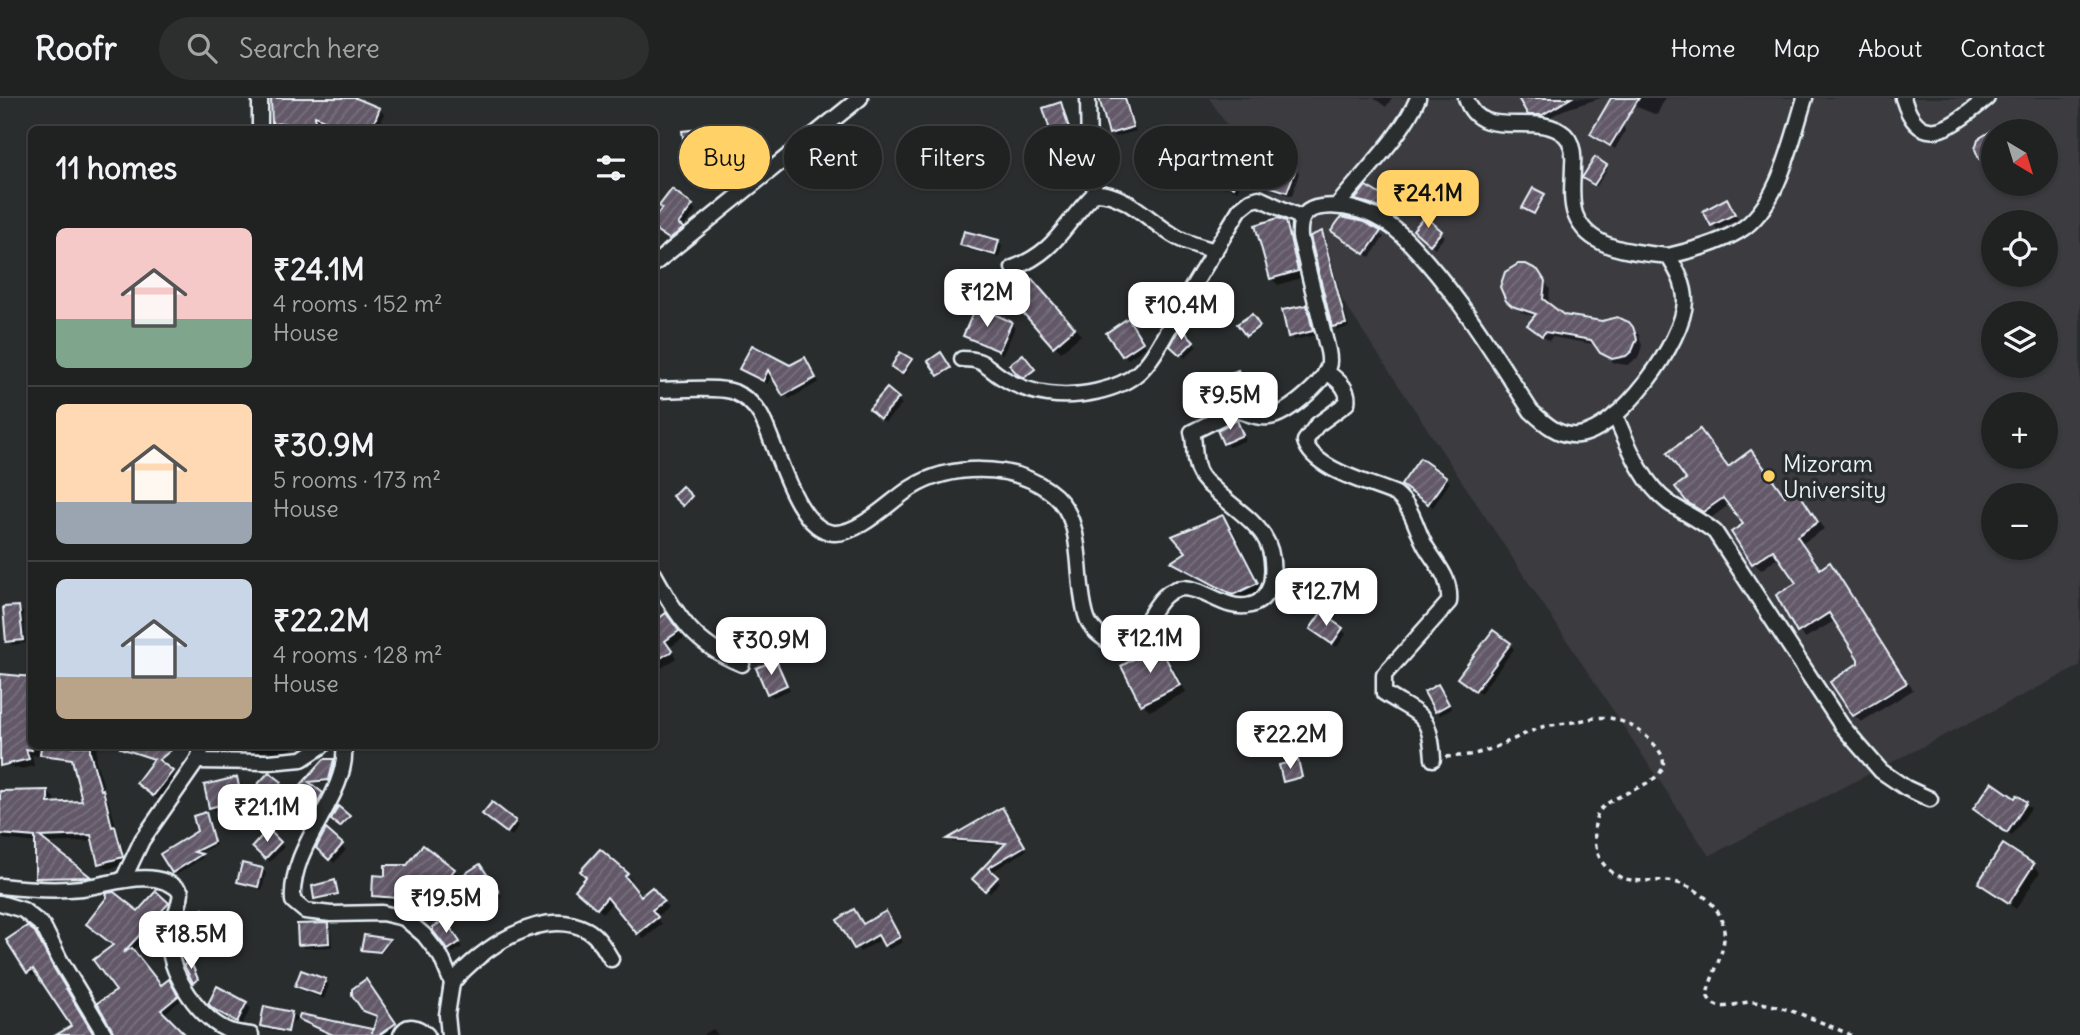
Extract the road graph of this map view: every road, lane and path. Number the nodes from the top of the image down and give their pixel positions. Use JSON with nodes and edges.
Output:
{"nodes":[{"id":1,"x":260,"y":98,"type":"edge"},
{"id":2,"x":860,"y":98,"type":"edge"},
{"id":3,"x":1088,"y":98,"type":"edge"},
{"id":4,"x":1418,"y":98,"type":"edge"},
{"id":5,"x":1466,"y":98,"type":"edge"},
{"id":6,"x":1805,"y":98,"type":"edge"},
{"id":7,"x":1903,"y":98,"type":"edge"},
{"id":8,"x":1987,"y":98,"type":"edge"},
{"id":9,"x":260,"y":126,"type":"edge"},
{"id":10,"x":1095,"y":193,"type":"junction"},
{"id":11,"x":1337,"y":206,"type":"junction"},
{"id":12,"x":1302,"y":218,"type":"junction"},
{"id":13,"x":1215,"y":251,"type":"junction"},
{"id":14,"x":1668,"y":256,"type":"junction"},
{"id":15,"x":658,"y":261,"type":"edge"},
{"id":16,"x":1013,"y":268,"type":"dead end"},
{"id":17,"x":962,"y":359,"type":"dead end"},
{"id":18,"x":1326,"y":371,"type":"junction"},
{"id":19,"x":658,"y":390,"type":"edge"},
{"id":20,"x":1615,"y":415,"type":"junction"},
{"id":21,"x":658,"y":581,"type":"edge"},
{"id":22,"x":742,"y":664,"type":"dead end"},
{"id":23,"x":202,"y":749,"type":"edge"},
{"id":24,"x":317,"y":749,"type":"edge"},
{"id":25,"x":344,"y":749,"type":"edge"},
{"id":26,"x":1433,"y":759,"type":"joint"},
{"id":27,"x":197,"y":761,"type":"junction"},
{"id":28,"x":1930,"y":799,"type":"dead end"},
{"id":29,"x":122,"y":880,"type":"junction"},
{"id":30,"x":0,"y":886,"type":"edge"},
{"id":31,"x":0,"y":903,"type":"edge"},
{"id":32,"x":611,"y":959,"type":"dead end"},
{"id":33,"x":452,"y":983,"type":"junction"},
{"id":34,"x":106,"y":1035,"type":"edge"},
{"id":35,"x":251,"y":1035,"type":"edge"},
{"id":36,"x":401,"y":1035,"type":"edge"},
{"id":37,"x":426,"y":1035,"type":"edge"},
{"id":38,"x":449,"y":1035,"type":"edge"},
{"id":39,"x":1852,"y":1035,"type":"edge"}],
"edges":[{"from":1,"to":9,"type":"street"},
{"from":2,"to":15,"type":"street"},
{"from":3,"to":10,"type":"street"},
{"from":4,"to":11,"type":"street"},
{"from":5,"to":14,"type":"street"},
{"from":6,"to":14,"type":"street"},
{"from":7,"to":8,"type":"street"},
{"from":10,"to":13,"type":"street"},
{"from":10,"to":16,"type":"street"},
{"from":11,"to":12,"type":"street"},
{"from":11,"to":20,"type":"street"},
{"from":12,"to":13,"type":"street"},
{"from":12,"to":18,"type":"street"},
{"from":13,"to":17,"type":"street"},
{"from":14,"to":20,"type":"street"},
{"from":18,"to":19,"type":"street"},
{"from":18,"to":26,"type":"street"},
{"from":20,"to":28,"type":"street"},
{"from":21,"to":22,"type":"street"},
{"from":23,"to":27,"type":"street"},
{"from":24,"to":27,"type":"street"},
{"from":25,"to":33,"type":"street"},
{"from":26,"to":39,"type":"path"},
{"from":27,"to":29,"type":"street"},
{"from":29,"to":30,"type":"street"},
{"from":29,"to":35,"type":"street"},
{"from":31,"to":34,"type":"street"},
{"from":32,"to":33,"type":"street"},
{"from":33,"to":38,"type":"street"},
{"from":36,"to":37,"type":"street"}]}
